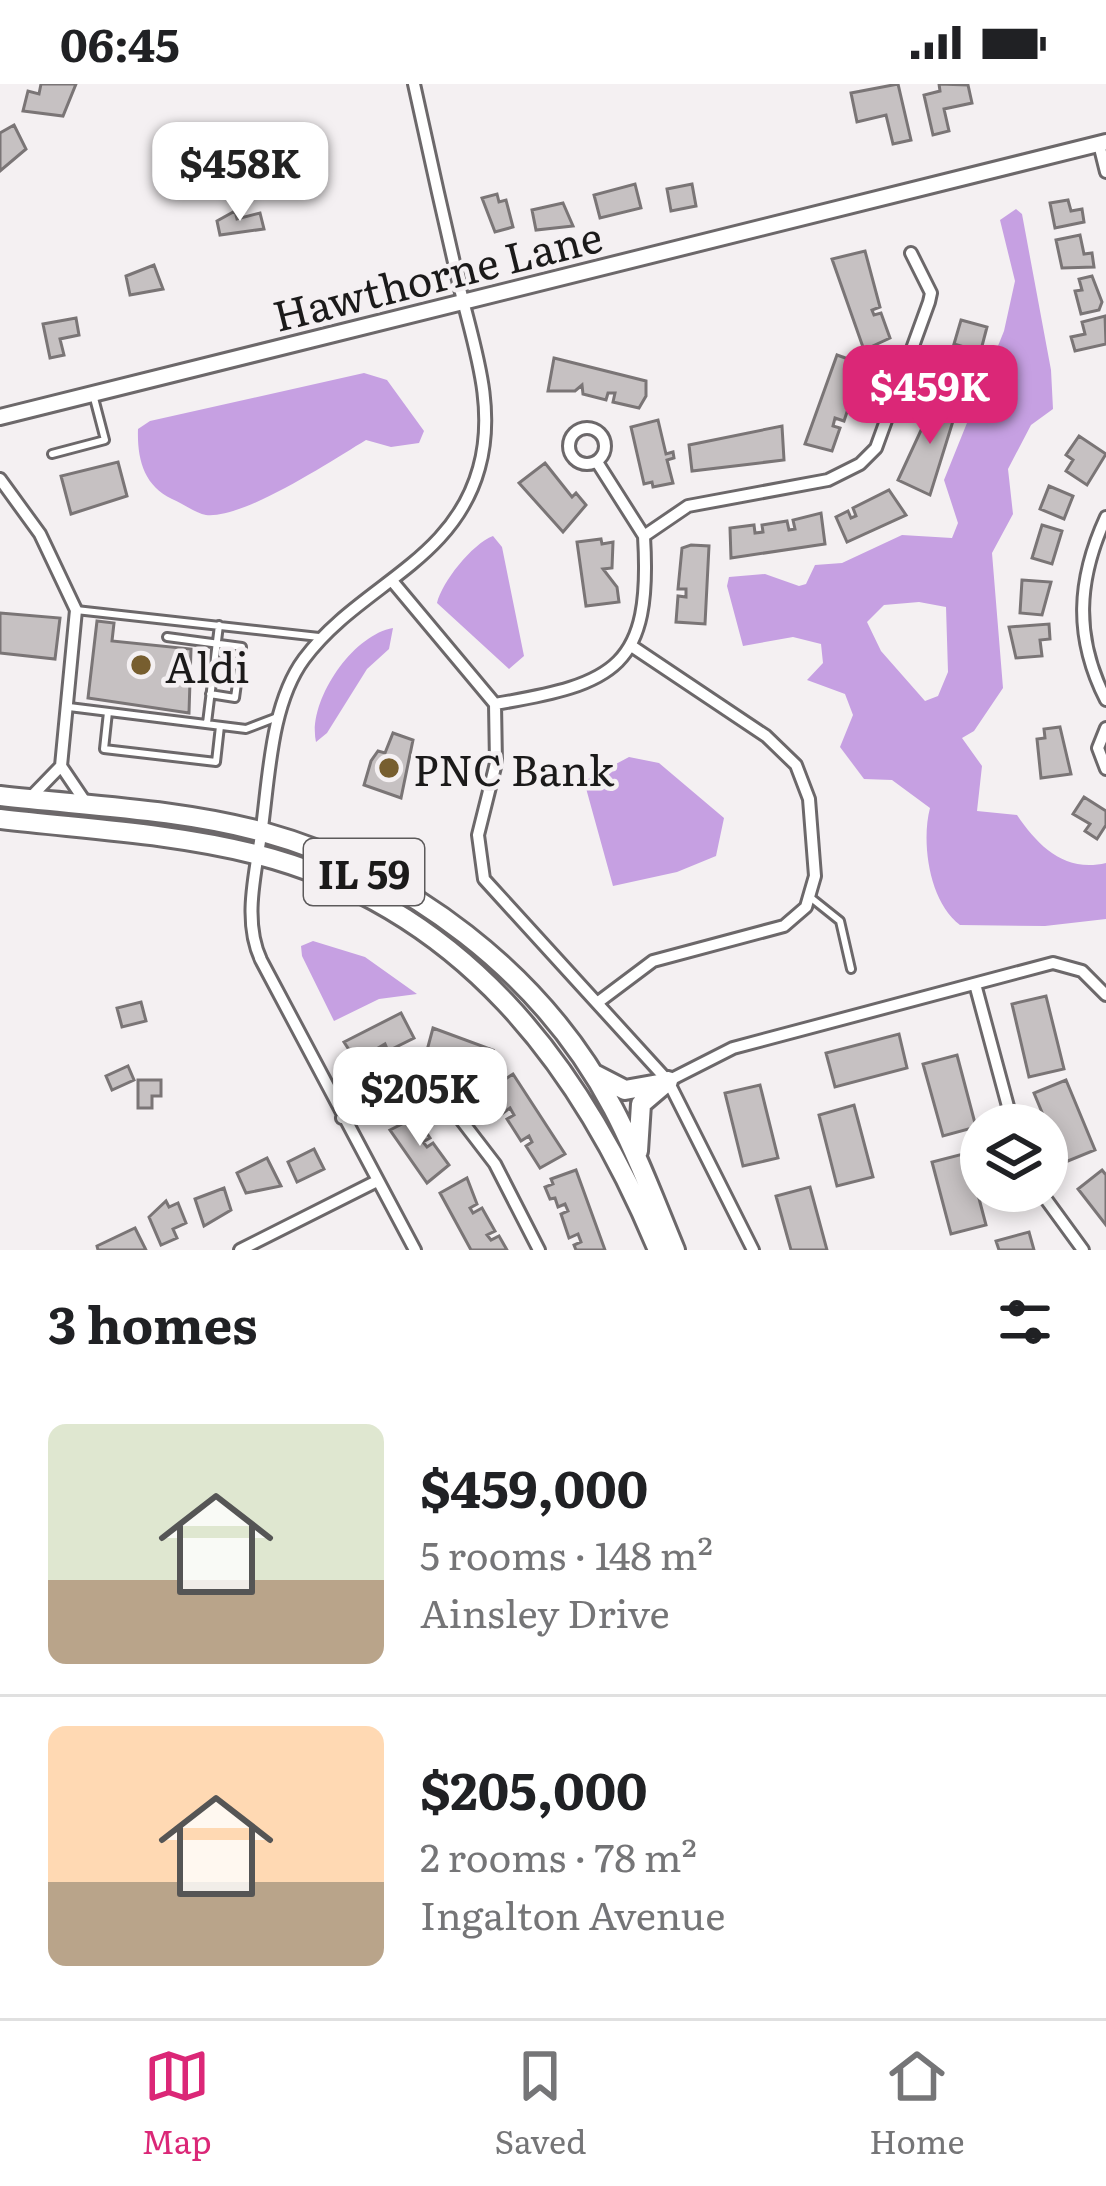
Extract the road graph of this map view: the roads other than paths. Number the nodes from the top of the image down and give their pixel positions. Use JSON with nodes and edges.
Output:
{"nodes":[{"id":1,"x":413,"y":84,"type":"edge"},
{"id":2,"x":1103,"y":143,"type":"edge"},
{"id":3,"x":1106,"y":172,"type":"edge"},
{"id":4,"x":911,"y":253,"type":"dead end"},
{"id":5,"x":463,"y":301,"type":"junction"},
{"id":6,"x":93,"y":394,"type":"junction"},
{"id":7,"x":0,"y":417,"type":"edge"},
{"id":8,"x":52,"y":454,"type":"dead end"},
{"id":9,"x":596,"y":462,"type":"dead end"},
{"id":10,"x":0,"y":479,"type":"edge"},
{"id":11,"x":1106,"y":517,"type":"edge"},
{"id":12,"x":644,"y":536,"type":"junction"},
{"id":13,"x":393,"y":582,"type":"junction"},
{"id":14,"x":76,"y":610,"type":"junction"},
{"id":15,"x":219,"y":626,"type":"junction"},
{"id":16,"x":166,"y":638,"type":"dead end"},
{"id":17,"x":322,"y":638,"type":"junction"},
{"id":18,"x":217,"y":643,"type":"junction"},
{"id":19,"x":633,"y":647,"type":"junction"},
{"id":20,"x":211,"y":694,"type":"junction"},
{"id":21,"x":1106,"y":700,"type":"edge"},
{"id":22,"x":495,"y":704,"type":"junction"},
{"id":23,"x":65,"y":707,"type":"junction"},
{"id":24,"x":108,"y":712,"type":"junction"},
{"id":25,"x":280,"y":715,"type":"junction"},
{"id":26,"x":207,"y":724,"type":"junction"},
{"id":27,"x":220,"y":726,"type":"junction"},
{"id":28,"x":1106,"y":728,"type":"edge"},
{"id":29,"x":61,"y":766,"type":"junction"},
{"id":30,"x":1106,"y":769,"type":"edge"},
{"id":31,"x":0,"y":796,"type":"edge"},
{"id":32,"x":29,"y":799,"type":"junction"},
{"id":33,"x":89,"y":806,"type":"junction"},
{"id":34,"x":0,"y":819,"type":"edge"},
{"id":35,"x":262,"y":832,"type":"junction"},
{"id":36,"x":258,"y":854,"type":"junction"},
{"id":37,"x":810,"y":897,"type":"junction"},
{"id":38,"x":851,"y":969,"type":"dead end"},
{"id":39,"x":975,"y":984,"type":"junction"},
{"id":40,"x":1106,"y":995,"type":"edge"},
{"id":41,"x":597,"y":1004,"type":"junction"},
{"id":42,"x":592,"y":1072,"type":"junction"},
{"id":43,"x":668,"y":1082,"type":"junction"},
{"id":44,"x":1007,"y":1104,"type":"edge"},
{"id":45,"x":342,"y":1118,"type":"junction"},
{"id":46,"x":643,"y":1174,"type":"junction"},
{"id":47,"x":377,"y":1181,"type":"junction"},
{"id":48,"x":1055,"y":1212,"type":"edge"},
{"id":49,"x":240,"y":1250,"type":"edge"},
{"id":50,"x":415,"y":1250,"type":"edge"},
{"id":51,"x":539,"y":1250,"type":"edge"},
{"id":52,"x":658,"y":1250,"type":"edge"},
{"id":53,"x":675,"y":1250,"type":"edge"},
{"id":54,"x":753,"y":1250,"type":"edge"},
{"id":55,"x":1083,"y":1250,"type":"edge"}],
"edges":[{"from":1,"to":5,"type":"street"},
{"from":2,"to":3,"type":"street"},
{"from":2,"to":5,"type":"street","name":"Hawthorne Lane"},
{"from":4,"to":12,"type":"street"},
{"from":5,"to":6,"type":"street","name":"Hawthorne Lane"},
{"from":5,"to":13,"type":"street"},
{"from":6,"to":7,"type":"street","name":"Hawthorne Lane"},
{"from":6,"to":8,"type":"lane"},
{"from":9,"to":12,"type":"street"},
{"from":10,"to":14,"type":"street"},
{"from":11,"to":21,"type":"street"},
{"from":12,"to":19,"type":"street"},
{"from":13,"to":17,"type":"street"},
{"from":13,"to":22,"type":"street"},
{"from":14,"to":15,"type":"lane"},
{"from":14,"to":23,"type":"street"},
{"from":15,"to":17,"type":"lane"},
{"from":15,"to":18,"type":"lane"},
{"from":16,"to":18,"type":"lane"},
{"from":17,"to":25,"type":"street"},
{"from":18,"to":20,"type":"lane"},
{"from":18,"to":20,"type":"lane"},
{"from":19,"to":22,"type":"street"},
{"from":19,"to":37,"type":"street"},
{"from":20,"to":26,"type":"lane"},
{"from":22,"to":41,"type":"street"},
{"from":23,"to":24,"type":"lane"},
{"from":23,"to":29,"type":"street"},
{"from":24,"to":26,"type":"lane"},
{"from":24,"to":27,"type":"lane"},
{"from":25,"to":27,"type":"lane"},
{"from":25,"to":35,"type":"street"},
{"from":26,"to":27,"type":"lane"},
{"from":28,"to":30,"type":"street"},
{"from":29,"to":32,"type":"street"},
{"from":29,"to":33,"type":"street"},
{"from":31,"to":32,"type":"main road","number":"IL 59"},
{"from":32,"to":33,"type":"main road","number":"IL 59"},
{"from":33,"to":35,"type":"main road","number":"IL 59"},
{"from":34,"to":36,"type":"main road","number":"IL 59"},
{"from":35,"to":36,"type":"street"},
{"from":35,"to":42,"type":"main road","number":"IL 59"},
{"from":36,"to":45,"type":"street"},
{"from":36,"to":52,"type":"main road","number":"IL 59"},
{"from":37,"to":38,"type":"lane"},
{"from":37,"to":41,"type":"street"},
{"from":39,"to":40,"type":"street"},
{"from":39,"to":43,"type":"street"},
{"from":39,"to":44,"type":"street"},
{"from":41,"to":43,"type":"street"},
{"from":42,"to":43,"type":"main road"},
{"from":42,"to":46,"type":"main road","number":"IL 59"},
{"from":43,"to":46,"type":"main road"},
{"from":43,"to":54,"type":"street"},
{"from":45,"to":47,"type":"street"},
{"from":45,"to":51,"type":"street"},
{"from":46,"to":53,"type":"main road","number":"IL 59"},
{"from":47,"to":49,"type":"street"},
{"from":47,"to":50,"type":"street"},
{"from":48,"to":55,"type":"street"}]}
